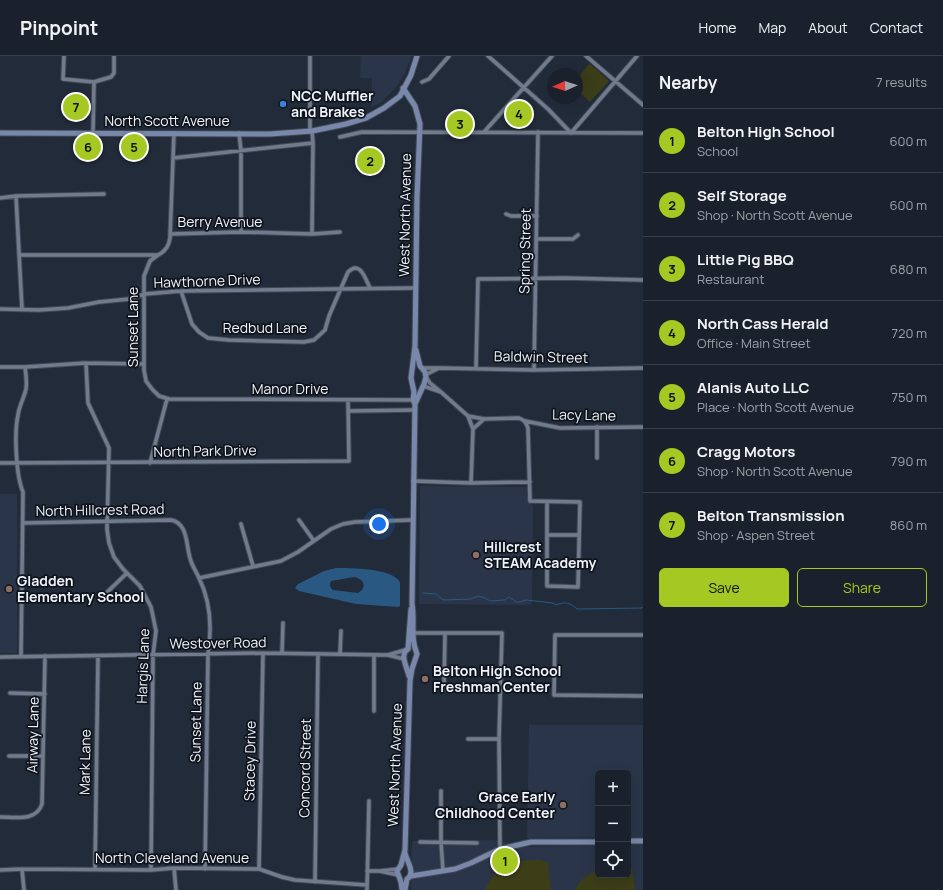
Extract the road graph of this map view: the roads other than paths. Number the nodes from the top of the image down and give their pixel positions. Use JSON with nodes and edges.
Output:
{"nodes":[{"id":1,"x":64,"y":56,"type":"edge"},
{"id":2,"x":114,"y":56,"type":"edge"},
{"id":3,"x":310,"y":56,"type":"edge"},
{"id":4,"x":417,"y":56,"type":"edge"},
{"id":5,"x":449,"y":56,"type":"edge"},
{"id":6,"x":488,"y":56,"type":"edge"},
{"id":7,"x":552,"y":56,"type":"edge"},
{"id":8,"x":586,"y":56,"type":"edge"},
{"id":9,"x":637,"y":56,"type":"edge"},
{"id":10,"x":614,"y":81,"type":"junction"},
{"id":11,"x":94,"y":82,"type":"junction"},
{"id":12,"x":422,"y":82,"type":"dead end"},
{"id":13,"x":403,"y":88,"type":"junction"},
{"id":14,"x":524,"y":88,"type":"junction"},
{"id":15,"x":643,"y":105,"type":"edge"},
{"id":16,"x":311,"y":131,"type":"junction"},
{"id":17,"x":484,"y":132,"type":"junction"},
{"id":18,"x":538,"y":132,"type":"junction"},
{"id":19,"x":0,"y":133,"type":"edge"},
{"id":20,"x":93,"y":133,"type":"junction"},
{"id":21,"x":174,"y":133,"type":"junction"},
{"id":22,"x":419,"y":133,"type":"junction"},
{"id":23,"x":571,"y":133,"type":"junction"},
{"id":24,"x":643,"y":133,"type":"edge"},
{"id":25,"x":240,"y":134,"type":"junction"},
{"id":26,"x":340,"y":137,"type":"dead end"},
{"id":27,"x":313,"y":143,"type":"junction"},
{"id":28,"x":241,"y":151,"type":"junction"},
{"id":29,"x":173,"y":158,"type":"junction"},
{"id":30,"x":104,"y":194,"type":"dead end"},
{"id":31,"x":16,"y":196,"type":"junction"},
{"id":32,"x":0,"y":198,"type":"edge"},
{"id":33,"x":506,"y":214,"type":"dead end"},
{"id":34,"x":537,"y":216,"type":"junction"},
{"id":35,"x":241,"y":232,"type":"junction"},
{"id":36,"x":340,"y":232,"type":"dead end"},
{"id":37,"x":170,"y":234,"type":"junction"},
{"id":38,"x":312,"y":234,"type":"junction"},
{"id":39,"x":578,"y":235,"type":"dead end"},
{"id":40,"x":537,"y":239,"type":"junction"},
{"id":41,"x":20,"y":255,"type":"junction"},
{"id":42,"x":158,"y":255,"type":"junction"},
{"id":43,"x":536,"y":278,"type":"junction"},
{"id":44,"x":643,"y":280,"type":"edge"},
{"id":45,"x":341,"y":288,"type":"junction"},
{"id":46,"x":370,"y":288,"type":"junction"},
{"id":47,"x":416,"y":288,"type":"junction"},
{"id":48,"x":181,"y":290,"type":"junction"},
{"id":49,"x":145,"y":294,"type":"junction"},
{"id":50,"x":0,"y":309,"type":"edge"},
{"id":51,"x":22,"y":309,"type":"junction"},
{"id":52,"x":415,"y":346,"type":"junction"},
{"id":53,"x":86,"y":363,"type":"junction"},
{"id":54,"x":144,"y":364,"type":"junction"},
{"id":55,"x":0,"y":366,"type":"edge"},
{"id":56,"x":25,"y":367,"type":"junction"},
{"id":57,"x":413,"y":367,"type":"junction"},
{"id":58,"x":421,"y":367,"type":"junction"},
{"id":59,"x":439,"y":368,"type":"junction"},
{"id":60,"x":476,"y":368,"type":"junction"},
{"id":61,"x":643,"y":368,"type":"edge"},
{"id":62,"x":534,"y":370,"type":"junction"},
{"id":63,"x":425,"y":376,"type":"junction"},
{"id":64,"x":413,"y":387,"type":"junction"},
{"id":65,"x":422,"y":387,"type":"junction"},
{"id":66,"x":441,"y":392,"type":"junction"},
{"id":67,"x":167,"y":399,"type":"junction"},
{"id":68,"x":348,"y":400,"type":"junction"},
{"id":69,"x":414,"y":402,"type":"junction"},
{"id":70,"x":414,"y":410,"type":"junction"},
{"id":71,"x":348,"y":411,"type":"junction"},
{"id":72,"x":468,"y":416,"type":"junction"},
{"id":73,"x":484,"y":419,"type":"junction"},
{"id":74,"x":525,"y":422,"type":"junction"},
{"id":75,"x":643,"y":427,"type":"edge"},
{"id":76,"x":597,"y":428,"type":"junction"},
{"id":77,"x":473,"y":429,"type":"junction"},
{"id":78,"x":597,"y":458,"type":"dead end"},
{"id":79,"x":0,"y":463,"type":"edge"},
{"id":80,"x":17,"y":463,"type":"junction"},
{"id":81,"x":110,"y":463,"type":"junction"},
{"id":82,"x":150,"y":463,"type":"junction"},
{"id":83,"x":413,"y":481,"type":"junction"},
{"id":84,"x":530,"y":482,"type":"junction"},
{"id":85,"x":472,"y":483,"type":"junction"},
{"id":86,"x":547,"y":502,"type":"junction"},
{"id":87,"x":299,"y":520,"type":"dead end"},
{"id":88,"x":412,"y":520,"type":"junction"},
{"id":89,"x":23,"y":522,"type":"junction"},
{"id":90,"x":108,"y":522,"type":"junction"},
{"id":91,"x":241,"y":524,"type":"dead end"},
{"id":92,"x":548,"y":535,"type":"junction"},
{"id":93,"x":578,"y":535,"type":"junction"},
{"id":94,"x":314,"y":541,"type":"junction"},
{"id":95,"x":254,"y":566,"type":"junction"},
{"id":96,"x":128,"y":573,"type":"junction"},
{"id":97,"x":199,"y":578,"type":"junction"},
{"id":98,"x":100,"y":599,"type":"dead end"},
{"id":99,"x":412,"y":604,"type":"junction"},
{"id":100,"x":283,"y":623,"type":"dead end"},
{"id":101,"x":341,"y":631,"type":"dead end"},
{"id":102,"x":413,"y":633,"type":"junction"},
{"id":103,"x":445,"y":633,"type":"junction"},
{"id":104,"x":643,"y":635,"type":"edge"},
{"id":105,"x":406,"y":649,"type":"junction"},
{"id":106,"x":415,"y":650,"type":"junction"},
{"id":107,"x":263,"y":653,"type":"junction"},
{"id":108,"x":282,"y":653,"type":"junction"},
{"id":109,"x":208,"y":654,"type":"junction"},
{"id":110,"x":318,"y":654,"type":"junction"},
{"id":111,"x":340,"y":654,"type":"junction"},
{"id":112,"x":153,"y":655,"type":"junction"},
{"id":113,"x":374,"y":655,"type":"junction"},
{"id":114,"x":388,"y":655,"type":"junction"},
{"id":115,"x":45,"y":656,"type":"junction"},
{"id":116,"x":98,"y":656,"type":"junction"},
{"id":117,"x":0,"y":657,"type":"edge"},
{"id":118,"x":21,"y":657,"type":"junction"},
{"id":119,"x":404,"y":659,"type":"junction"},
{"id":120,"x":414,"y":660,"type":"junction"},
{"id":121,"x":410,"y":681,"type":"junction"},
{"id":122,"x":444,"y":690,"type":"dead end"},
{"id":123,"x":10,"y":693,"type":"dead end"},
{"id":124,"x":45,"y":694,"type":"junction"},
{"id":125,"x":643,"y":696,"type":"edge"},
{"id":126,"x":374,"y":711,"type":"dead end"},
{"id":127,"x":468,"y":739,"type":"dead end"},
{"id":128,"x":499,"y":739,"type":"junction"},
{"id":129,"x":9,"y":756,"type":"dead end"},
{"id":130,"x":42,"y":756,"type":"junction"},
{"id":131,"x":441,"y":791,"type":"dead end"},
{"id":132,"x":369,"y":802,"type":"dead end"},
{"id":133,"x":0,"y":817,"type":"edge"},
{"id":134,"x":643,"y":841,"type":"edge"},
{"id":135,"x":420,"y":842,"type":"dead end"},
{"id":136,"x":441,"y":842,"type":"junction"},
{"id":137,"x":595,"y":842,"type":"edge"},
{"id":138,"x":631,"y":842,"type":"edge"},
{"id":139,"x":477,"y":843,"type":"dead end"},
{"id":140,"x":500,"y":848,"type":"junction"},
{"id":141,"x":405,"y":850,"type":"junction"},
{"id":142,"x":399,"y":867,"type":"junction"},
{"id":143,"x":174,"y":868,"type":"junction"},
{"id":144,"x":410,"y":868,"type":"junction"},
{"id":145,"x":22,"y":869,"type":"junction"},
{"id":146,"x":95,"y":869,"type":"junction"},
{"id":147,"x":205,"y":869,"type":"junction"},
{"id":148,"x":258,"y":869,"type":"junction"},
{"id":149,"x":0,"y":870,"type":"edge"},
{"id":150,"x":151,"y":870,"type":"junction"},
{"id":151,"x":368,"y":871,"type":"junction"},
{"id":152,"x":380,"y":871,"type":"junction"},
{"id":153,"x":443,"y":871,"type":"junction"},
{"id":154,"x":427,"y":872,"type":"junction"},
{"id":155,"x":399,"y":877,"type":"junction"},
{"id":156,"x":409,"y":877,"type":"junction"},
{"id":157,"x":315,"y":882,"type":"junction"},
{"id":158,"x":367,"y":885,"type":"junction"},
{"id":159,"x":24,"y":890,"type":"edge"},
{"id":160,"x":176,"y":890,"type":"edge"},
{"id":161,"x":367,"y":890,"type":"edge"},
{"id":162,"x":402,"y":890,"type":"edge"},
{"id":163,"x":405,"y":890,"type":"edge"}],
"edges":[{"from":1,"to":11,"type":"street"},
{"from":2,"to":11,"type":"street"},
{"from":3,"to":16,"type":"street"},
{"from":4,"to":13,"type":"main road","name":"North Scott Avenue"},
{"from":5,"to":12,"type":"street"},
{"from":6,"to":14,"type":"street"},
{"from":7,"to":14,"type":"street"},
{"from":8,"to":10,"type":"street"},
{"from":9,"to":10,"type":"street"},
{"from":10,"to":15,"type":"street"},
{"from":10,"to":23,"type":"street"},
{"from":11,"to":20,"type":"street"},
{"from":13,"to":16,"type":"main road","name":"North Scott Avenue"},
{"from":13,"to":22,"type":"main road","name":"West North Avenue"},
{"from":14,"to":17,"type":"street"},
{"from":14,"to":23,"type":"street"},
{"from":16,"to":25,"type":"main road","name":"North Scott Avenue"},
{"from":16,"to":27,"type":"street"},
{"from":17,"to":18,"type":"street"},
{"from":17,"to":22,"type":"street"},
{"from":18,"to":23,"type":"street"},
{"from":18,"to":34,"type":"street","name":"Spring Street"},
{"from":19,"to":20,"type":"main road","name":"North Scott Avenue"},
{"from":20,"to":21,"type":"main road","name":"North Scott Avenue"},
{"from":21,"to":25,"type":"main road","name":"North Scott Avenue"},
{"from":21,"to":29,"type":"street"},
{"from":22,"to":26,"type":"street"},
{"from":22,"to":47,"type":"main road","name":"West North Avenue"},
{"from":23,"to":24,"type":"street"},
{"from":25,"to":28,"type":"street"},
{"from":27,"to":28,"type":"street"},
{"from":27,"to":38,"type":"street"},
{"from":28,"to":29,"type":"street"},
{"from":28,"to":35,"type":"street"},
{"from":29,"to":37,"type":"street"},
{"from":30,"to":31,"type":"street"},
{"from":31,"to":32,"type":"street"},
{"from":31,"to":41,"type":"street"},
{"from":33,"to":34,"type":"street"},
{"from":34,"to":40,"type":"street","name":"Spring Street"},
{"from":35,"to":37,"type":"street","name":"Berry Avenue"},
{"from":35,"to":38,"type":"street","name":"Berry Avenue"},
{"from":36,"to":38,"type":"street","name":"Berry Avenue"},
{"from":37,"to":42,"type":"street","name":"Berry Avenue"},
{"from":39,"to":40,"type":"street"},
{"from":40,"to":43,"type":"street","name":"Spring Street"},
{"from":41,"to":42,"type":"street"},
{"from":41,"to":51,"type":"street"},
{"from":42,"to":49,"type":"street","name":"Sunset Lane"},
{"from":43,"to":44,"type":"street"},
{"from":43,"to":60,"type":"street"},
{"from":43,"to":62,"type":"street","name":"Spring Street"},
{"from":45,"to":46,"type":"street","name":"Hawthorne Drive"},
{"from":45,"to":46,"type":"street","name":"Redbud Lane"},
{"from":45,"to":48,"type":"street","name":"Hawthorne Drive"},
{"from":45,"to":48,"type":"street","name":"Redbud Lane"},
{"from":46,"to":47,"type":"street","name":"Hawthorne Drive"},
{"from":47,"to":52,"type":"main road","name":"West North Avenue"},
{"from":48,"to":49,"type":"street","name":"Hawthorne Drive"},
{"from":49,"to":51,"type":"street","name":"Hawthorne Drive"},
{"from":49,"to":54,"type":"street","name":"Sunset Lane"},
{"from":50,"to":51,"type":"street","name":"Hawthorne Drive"},
{"from":52,"to":57,"type":"main road","name":"West North Avenue"},
{"from":52,"to":58,"type":"main road","name":"West North Avenue"},
{"from":53,"to":54,"type":"street"},
{"from":53,"to":56,"type":"street"},
{"from":53,"to":81,"type":"street","name":"Hargis Lane"},
{"from":54,"to":67,"type":"street","name":"Sunset Lane"},
{"from":55,"to":56,"type":"street"},
{"from":56,"to":80,"type":"street"},
{"from":57,"to":58,"type":"main road"},
{"from":57,"to":64,"type":"main road","name":"West North Avenue"},
{"from":58,"to":59,"type":"street","name":"Baldwin Street"},
{"from":58,"to":63,"type":"main road","name":"West North Avenue"},
{"from":59,"to":60,"type":"street","name":"Baldwin Street"},
{"from":59,"to":63,"type":"street","name":"Baldwin Street"},
{"from":60,"to":62,"type":"street","name":"Baldwin Street"},
{"from":61,"to":62,"type":"street","name":"Baldwin Street"},
{"from":63,"to":65,"type":"main road","name":"West North Avenue"},
{"from":63,"to":66,"type":"street"},
{"from":64,"to":65,"type":"main road"},
{"from":64,"to":69,"type":"main road","name":"West North Avenue"},
{"from":65,"to":66,"type":"street"},
{"from":65,"to":69,"type":"main road","name":"West North Avenue"},
{"from":66,"to":72,"type":"street"},
{"from":67,"to":68,"type":"street","name":"Manor Drive"},
{"from":67,"to":82,"type":"street"},
{"from":68,"to":69,"type":"street","name":"Manor Drive"},
{"from":68,"to":71,"type":"street","name":"North Park Drive"},
{"from":69,"to":70,"type":"main road","name":"West North Avenue"},
{"from":70,"to":71,"type":"street"},
{"from":70,"to":83,"type":"main road","name":"West North Avenue"},
{"from":71,"to":82,"type":"street","name":"North Park Drive"},
{"from":72,"to":73,"type":"street","name":"Lacy Lane"},
{"from":72,"to":77,"type":"street"},
{"from":73,"to":74,"type":"street","name":"Lacy Lane"},
{"from":73,"to":77,"type":"street"},
{"from":74,"to":76,"type":"street","name":"Lacy Lane"},
{"from":74,"to":84,"type":"street"},
{"from":75,"to":76,"type":"street","name":"Lacy Lane"},
{"from":76,"to":78,"type":"street"},
{"from":77,"to":85,"type":"street"},
{"from":79,"to":80,"type":"street","name":"North Park Drive"},
{"from":80,"to":81,"type":"street","name":"North Park Drive"},
{"from":80,"to":89,"type":"street"},
{"from":81,"to":82,"type":"street","name":"North Park Drive"},
{"from":81,"to":90,"type":"street","name":"Hargis Lane"},
{"from":83,"to":85,"type":"street"},
{"from":83,"to":88,"type":"main road","name":"West North Avenue"},
{"from":84,"to":85,"type":"street"},
{"from":84,"to":86,"type":"street"},
{"from":86,"to":92,"type":"street"},
{"from":86,"to":93,"type":"street"},
{"from":87,"to":94,"type":"street"},
{"from":88,"to":94,"type":"street"},
{"from":88,"to":99,"type":"main road","name":"West North Avenue"},
{"from":89,"to":90,"type":"street","name":"North Hillcrest Road"},
{"from":89,"to":118,"type":"street"},
{"from":90,"to":96,"type":"street","name":"Hargis Lane"},
{"from":90,"to":97,"type":"street","name":"North Hillcrest Road"},
{"from":91,"to":95,"type":"street"},
{"from":92,"to":93,"type":"street"},
{"from":92,"to":93,"type":"street"},
{"from":94,"to":95,"type":"street"},
{"from":95,"to":97,"type":"street"},
{"from":96,"to":98,"type":"street"},
{"from":96,"to":112,"type":"street","name":"Hargis Lane"},
{"from":97,"to":109,"type":"street","name":"Sunset Lane"},
{"from":99,"to":102,"type":"main road","name":"West North Avenue"},
{"from":99,"to":105,"type":"main road","name":"West North Avenue"},
{"from":100,"to":108,"type":"street"},
{"from":101,"to":111,"type":"street"},
{"from":102,"to":103,"type":"street"},
{"from":102,"to":106,"type":"main road","name":"West North Avenue"},
{"from":103,"to":122,"type":"street"},
{"from":103,"to":128,"type":"street"},
{"from":104,"to":125,"type":"street"},
{"from":105,"to":106,"type":"main road"},
{"from":105,"to":114,"type":"street","name":"Westover Road"},
{"from":105,"to":119,"type":"main road","name":"West North Avenue"},
{"from":106,"to":120,"type":"main road","name":"West North Avenue"},
{"from":107,"to":108,"type":"street","name":"Westover Road"},
{"from":107,"to":109,"type":"street","name":"Westover Road"},
{"from":107,"to":148,"type":"street","name":"Stacey Drive"},
{"from":108,"to":110,"type":"street","name":"Westover Road"},
{"from":109,"to":112,"type":"street","name":"Westover Road"},
{"from":109,"to":147,"type":"street","name":"Sunset Lane"},
{"from":110,"to":111,"type":"street","name":"Westover Road"},
{"from":110,"to":157,"type":"street","name":"Concord Street"},
{"from":111,"to":113,"type":"street","name":"Westover Road"},
{"from":112,"to":116,"type":"street","name":"Westover Road"},
{"from":112,"to":150,"type":"street","name":"Hargis Lane"},
{"from":113,"to":114,"type":"street","name":"Westover Road"},
{"from":113,"to":126,"type":"street"},
{"from":114,"to":119,"type":"street","name":"Westover Road"},
{"from":115,"to":116,"type":"street","name":"Westover Road"},
{"from":115,"to":118,"type":"street","name":"Westover Road"},
{"from":115,"to":124,"type":"street","name":"Airway Lane"},
{"from":116,"to":146,"type":"street","name":"Mark Lane"},
{"from":117,"to":118,"type":"street","name":"Westover Road"},
{"from":119,"to":120,"type":"main road"},
{"from":119,"to":121,"type":"main road","name":"West North Avenue"},
{"from":120,"to":121,"type":"main road","name":"West North Avenue"},
{"from":121,"to":141,"type":"main road","name":"West North Avenue"},
{"from":123,"to":124,"type":"street"},
{"from":124,"to":130,"type":"street","name":"Airway Lane"},
{"from":127,"to":128,"type":"street"},
{"from":128,"to":140,"type":"street"},
{"from":129,"to":130,"type":"street"},
{"from":130,"to":133,"type":"street","name":"Airway Lane"},
{"from":131,"to":136,"type":"street"},
{"from":132,"to":151,"type":"street"},
{"from":134,"to":138,"type":"main road"},
{"from":135,"to":136,"type":"street"},
{"from":136,"to":139,"type":"street"},
{"from":136,"to":153,"type":"street"},
{"from":137,"to":140,"type":"main road"},
{"from":140,"to":153,"type":"main road"},
{"from":141,"to":142,"type":"main road","name":"West North Avenue"},
{"from":141,"to":144,"type":"main road","name":"West North Avenue"},
{"from":142,"to":144,"type":"main road"},
{"from":142,"to":152,"type":"street"},
{"from":142,"to":155,"type":"main road","name":"West North Avenue"},
{"from":143,"to":147,"type":"street","name":"North Cleveland Avenue"},
{"from":143,"to":150,"type":"street","name":"North Cleveland Avenue"},
{"from":143,"to":160,"type":"street"},
{"from":144,"to":154,"type":"main road"},
{"from":144,"to":156,"type":"main road","name":"West North Avenue"},
{"from":145,"to":146,"type":"street","name":"North Cleveland Avenue"},
{"from":145,"to":149,"type":"street","name":"North Cleveland Avenue"},
{"from":145,"to":159,"type":"street"},
{"from":146,"to":150,"type":"street","name":"North Cleveland Avenue"},
{"from":147,"to":148,"type":"street","name":"North Cleveland Avenue"},
{"from":148,"to":157,"type":"street","name":"North Cleveland Avenue"},
{"from":151,"to":152,"type":"street"},
{"from":151,"to":158,"type":"street"},
{"from":152,"to":155,"type":"street"},
{"from":153,"to":154,"type":"main road"},
{"from":154,"to":156,"type":"main road"},
{"from":155,"to":156,"type":"main road"},
{"from":155,"to":162,"type":"main road","name":"West North Avenue"},
{"from":156,"to":163,"type":"main road","name":"West North Avenue"},
{"from":157,"to":158,"type":"street","name":"North Cleveland Avenue"},
{"from":158,"to":161,"type":"street"}]}
